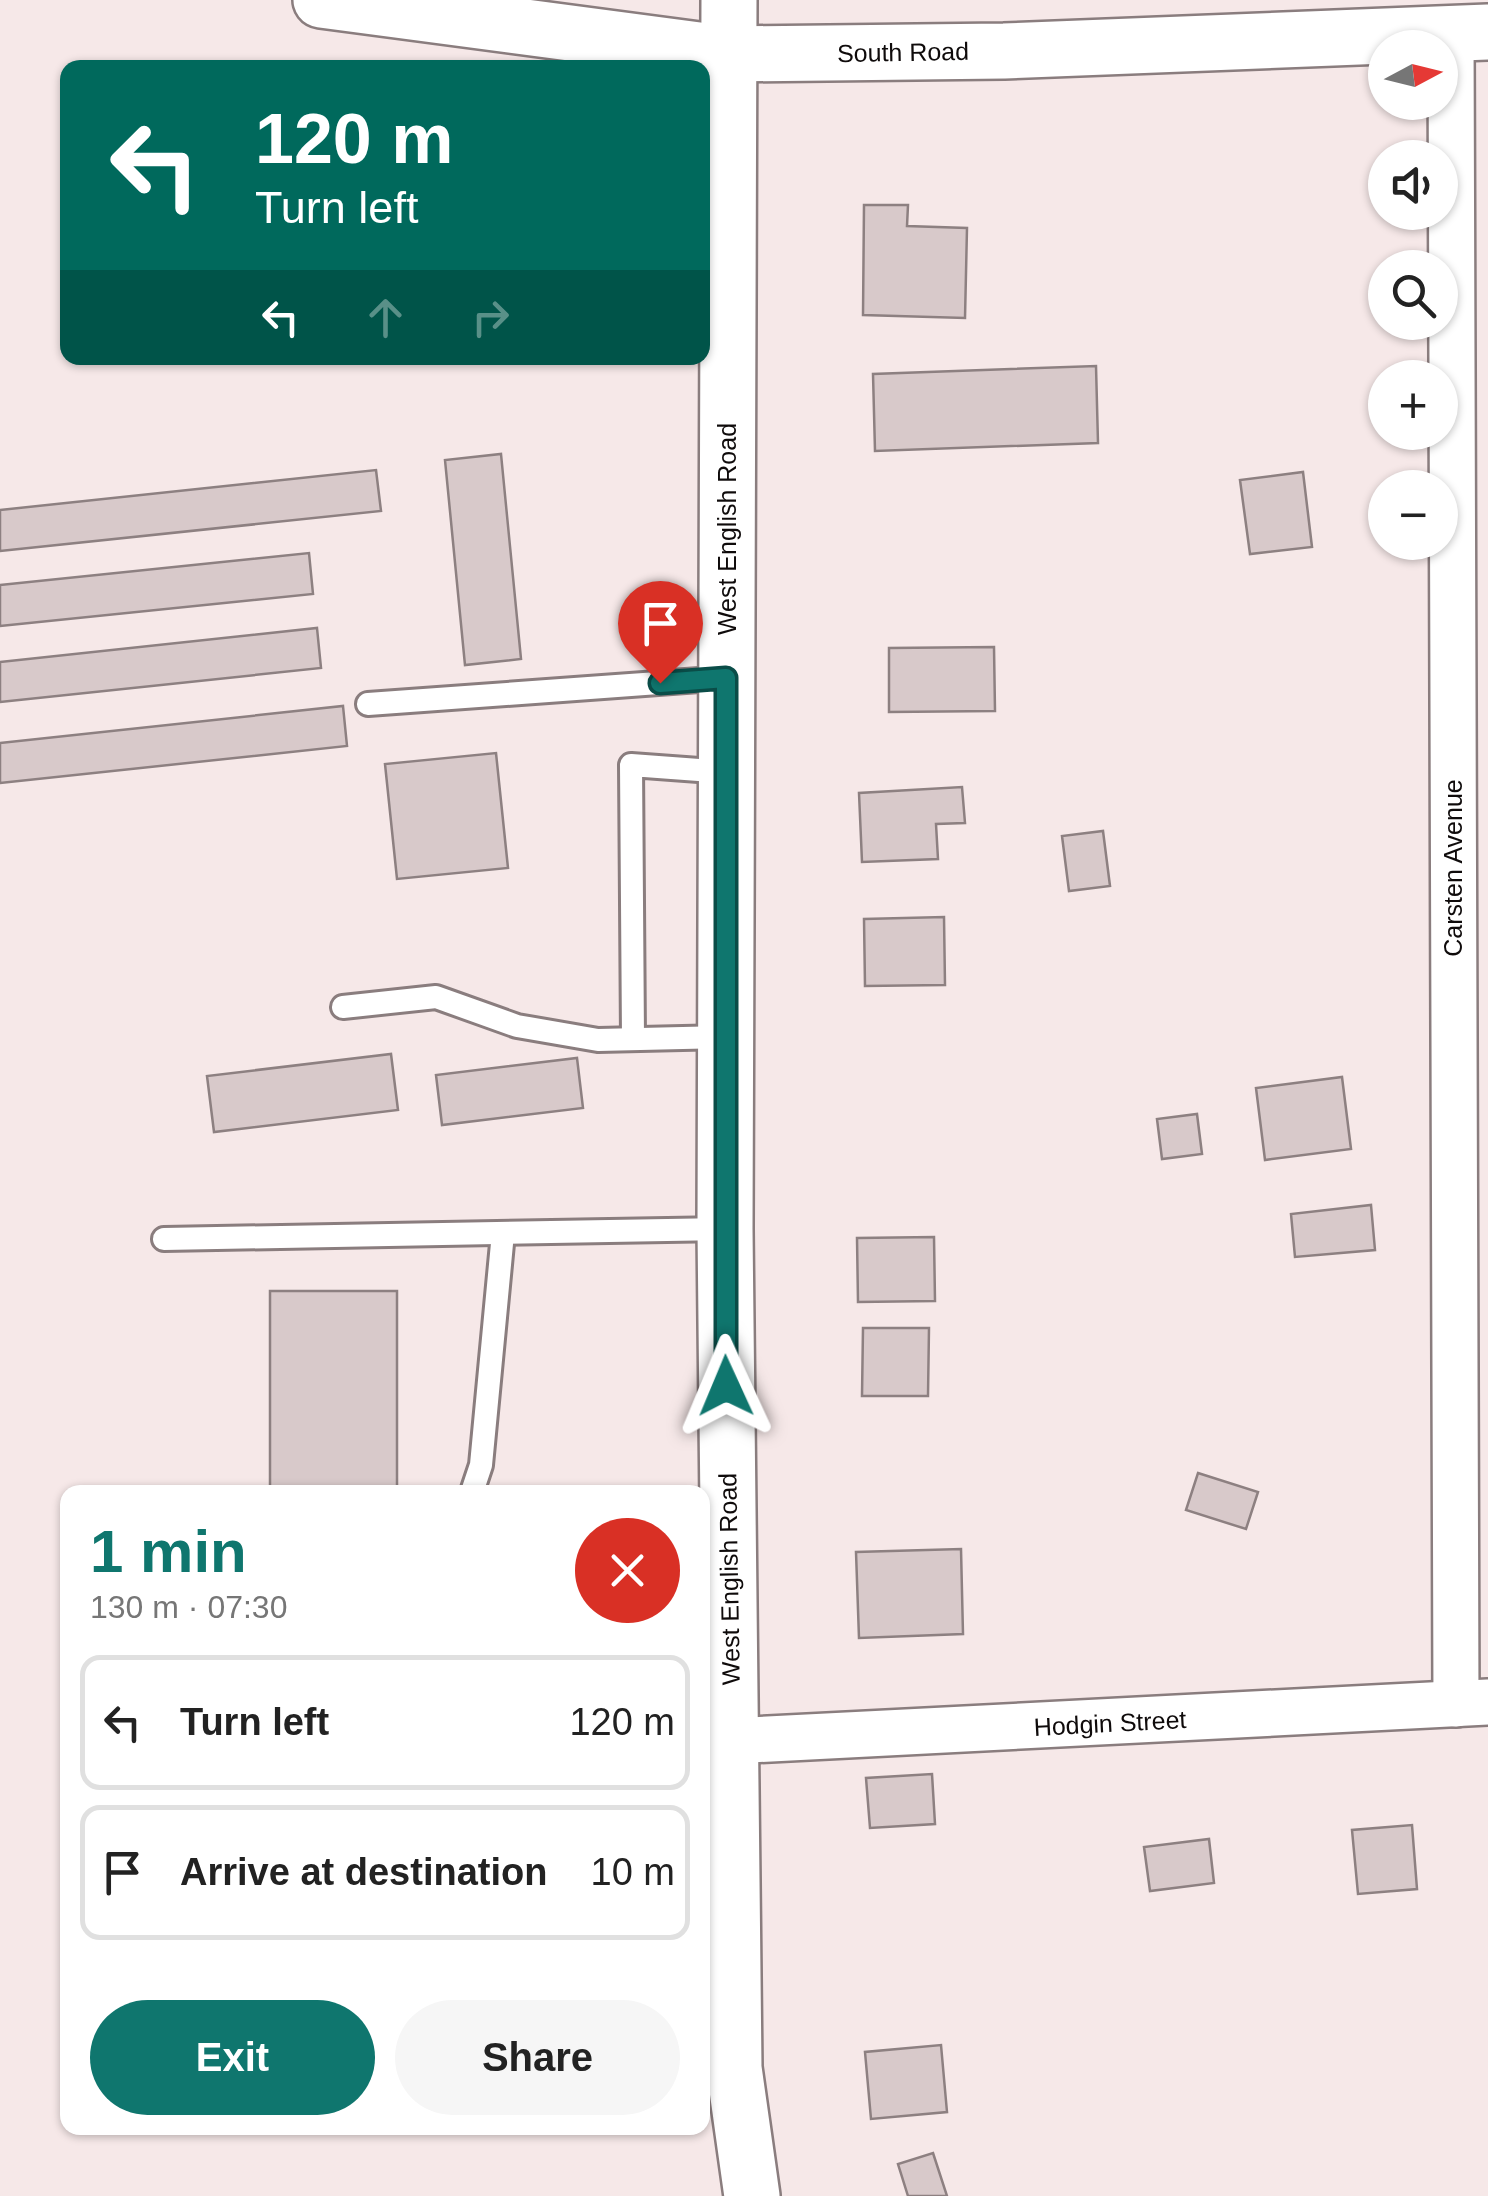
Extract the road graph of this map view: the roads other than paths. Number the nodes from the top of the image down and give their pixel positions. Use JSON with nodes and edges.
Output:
{"nodes":[{"id":1,"x":729,"y":0,"type":"edge"},
{"id":2,"x":331,"y":1,"type":"edge"},
{"id":3,"x":1469,"y":32,"type":"edge"},
{"id":4,"x":729,"y":54,"type":"junction"},
{"id":5,"x":715,"y":268,"type":"edge"},
{"id":6,"x":726,"y":678,"type":"junction"},
{"id":7,"x":368,"y":704,"type":"dead end"},
{"id":8,"x":726,"y":772,"type":"junction"},
{"id":9,"x":343,"y":1007,"type":"dead end"},
{"id":10,"x":725,"y":1037,"type":"junction"},
{"id":11,"x":633,"y":1039,"type":"junction"},
{"id":12,"x":724,"y":1229,"type":"junction"},
{"id":13,"x":503,"y":1232,"type":"junction"},
{"id":14,"x":164,"y":1239,"type":"dead end"},
{"id":15,"x":475,"y":1485,"type":"edge"},
{"id":16,"x":1472,"y":1703,"type":"edge"},
{"id":17,"x":731,"y":1741,"type":"junction"},
{"id":18,"x":752,"y":2196,"type":"edge"}],
"edges":[{"from":1,"to":4,"type":"main road","name":"West English Road"},
{"from":2,"to":4,"type":"main road","name":"South Road"},
{"from":3,"to":4,"type":"main road","name":"South Road"},
{"from":3,"to":16,"type":"street","name":"Carsten Avenue"},
{"from":4,"to":5,"type":"main road","name":"West English Road"},
{"from":5,"to":6,"type":"main road","name":"West English Road"},
{"from":6,"to":7,"type":"lane"},
{"from":6,"to":8,"type":"main road","name":"West English Road"},
{"from":8,"to":10,"type":"main road","name":"West English Road"},
{"from":8,"to":11,"type":"lane"},
{"from":9,"to":11,"type":"lane"},
{"from":10,"to":11,"type":"lane"},
{"from":10,"to":12,"type":"main road","name":"West English Road"},
{"from":12,"to":13,"type":"lane"},
{"from":12,"to":17,"type":"main road","name":"West English Road"},
{"from":13,"to":14,"type":"lane"},
{"from":13,"to":15,"type":"lane"},
{"from":16,"to":17,"type":"street","name":"Hodgin Street"},
{"from":17,"to":18,"type":"main road","name":"West English Road"}]}
